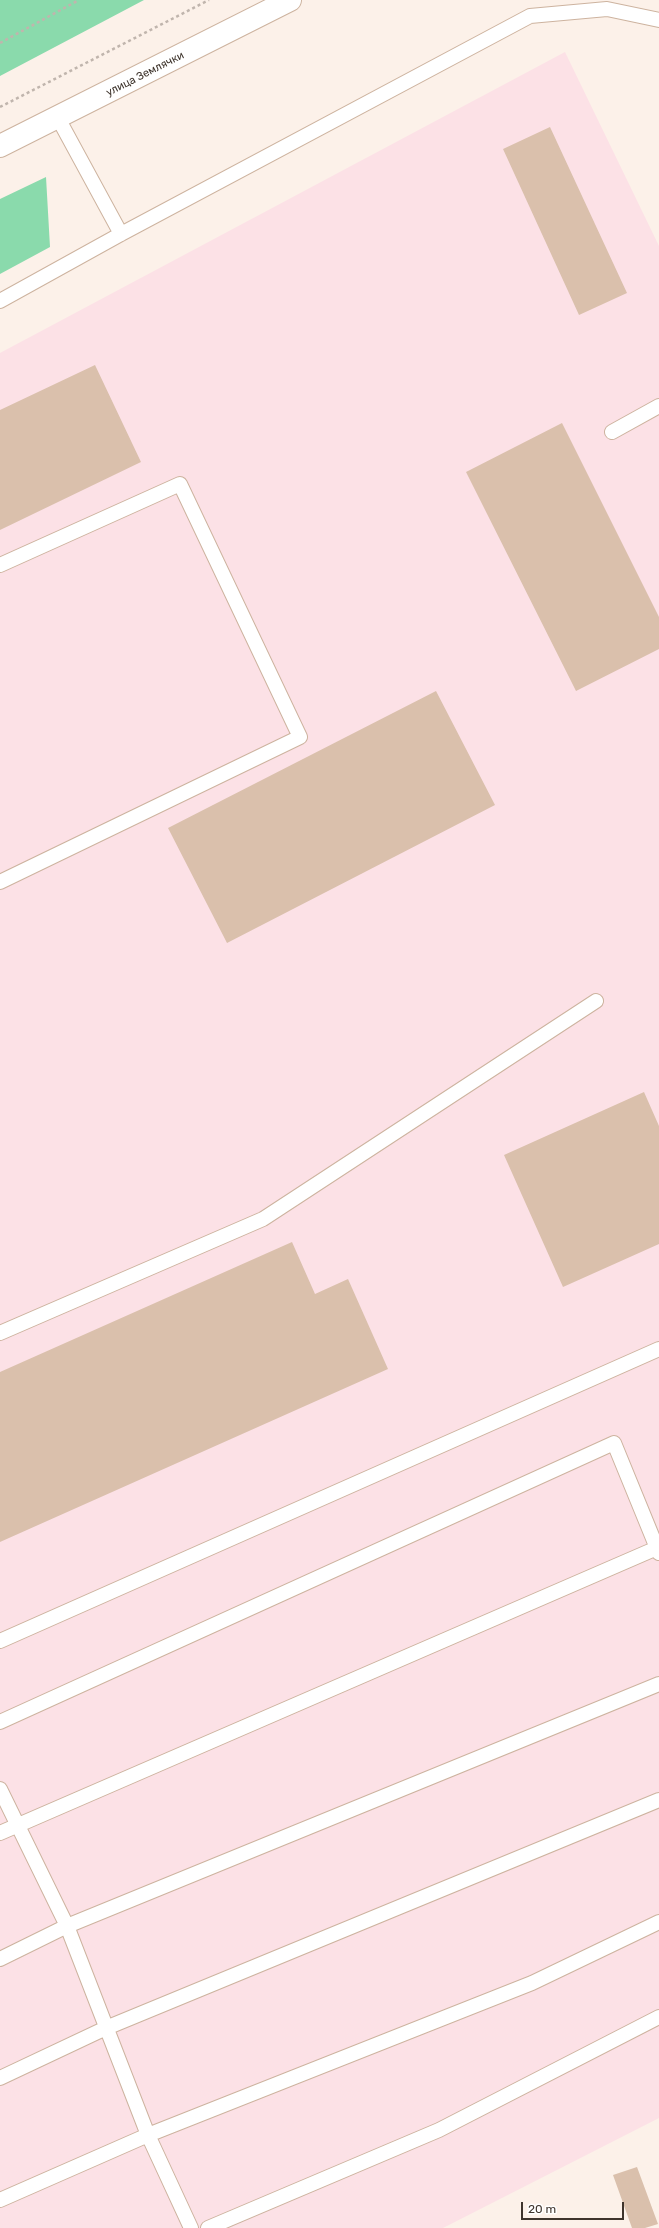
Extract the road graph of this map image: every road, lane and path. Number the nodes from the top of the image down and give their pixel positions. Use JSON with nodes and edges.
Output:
{"nodes":[{"id":1,"x":79,"y":0,"type":"edge"},
{"id":2,"x":209,"y":0,"type":"edge"},
{"id":3,"x":290,"y":0,"type":"edge"},
{"id":4,"x":659,"y":20,"type":"edge"},
{"id":5,"x":0,"y":43,"type":"edge"},
{"id":6,"x":0,"y":107,"type":"edge"},
{"id":7,"x":58,"y":118,"type":"junction"},
{"id":8,"x":0,"y":146,"type":"edge"},
{"id":9,"x":121,"y":234,"type":"junction"},
{"id":10,"x":0,"y":301,"type":"edge"},
{"id":11,"x":659,"y":406,"type":"edge"},
{"id":12,"x":612,"y":432,"type":"dead end"},
{"id":13,"x":0,"y":565,"type":"edge"},
{"id":14,"x":0,"y":882,"type":"edge"},
{"id":15,"x":596,"y":1002,"type":"dead end"},
{"id":16,"x":0,"y":1333,"type":"edge"},
{"id":17,"x":659,"y":1349,"type":"edge"},
{"id":18,"x":658,"y":1551,"type":"edge"},
{"id":19,"x":0,"y":1641,"type":"edge"},
{"id":20,"x":659,"y":1684,"type":"edge"},
{"id":21,"x":0,"y":1722,"type":"edge"},
{"id":22,"x":0,"y":1788,"type":"edge"},
{"id":23,"x":659,"y":1800,"type":"edge"},
{"id":24,"x":17,"y":1825,"type":"junction"},
{"id":25,"x":0,"y":1833,"type":"edge"},
{"id":26,"x":659,"y":1922,"type":"edge"},
{"id":27,"x":67,"y":1926,"type":"junction"},
{"id":28,"x":0,"y":1959,"type":"edge"},
{"id":29,"x":659,"y":2017,"type":"edge"},
{"id":30,"x":106,"y":2028,"type":"junction"},
{"id":31,"x":0,"y":2078,"type":"edge"},
{"id":32,"x":148,"y":2135,"type":"junction"},
{"id":33,"x":0,"y":2200,"type":"edge"},
{"id":34,"x":191,"y":2228,"type":"edge"},
{"id":35,"x":208,"y":2228,"type":"edge"}],
"edges":[{"from":1,"to":5,"type":"path"},
{"from":2,"to":6,"type":"path"},
{"from":3,"to":7,"type":"street","name":"улица Землячки"},
{"from":4,"to":9,"type":"lane"},
{"from":7,"to":8,"type":"street","name":"улица Землячки"},
{"from":7,"to":9,"type":"lane"},
{"from":9,"to":10,"type":"lane"},
{"from":11,"to":12,"type":"lane"},
{"from":13,"to":14,"type":"lane"},
{"from":15,"to":16,"type":"lane"},
{"from":17,"to":19,"type":"lane"},
{"from":18,"to":21,"type":"lane"},
{"from":18,"to":24,"type":"lane"},
{"from":20,"to":27,"type":"lane"},
{"from":22,"to":24,"type":"lane"},
{"from":23,"to":30,"type":"lane"},
{"from":24,"to":25,"type":"lane"},
{"from":24,"to":27,"type":"lane"},
{"from":26,"to":32,"type":"lane"},
{"from":27,"to":28,"type":"lane"},
{"from":27,"to":30,"type":"lane"},
{"from":29,"to":35,"type":"lane"},
{"from":30,"to":31,"type":"lane"},
{"from":30,"to":32,"type":"lane"},
{"from":32,"to":33,"type":"lane"},
{"from":32,"to":34,"type":"lane"}]}
